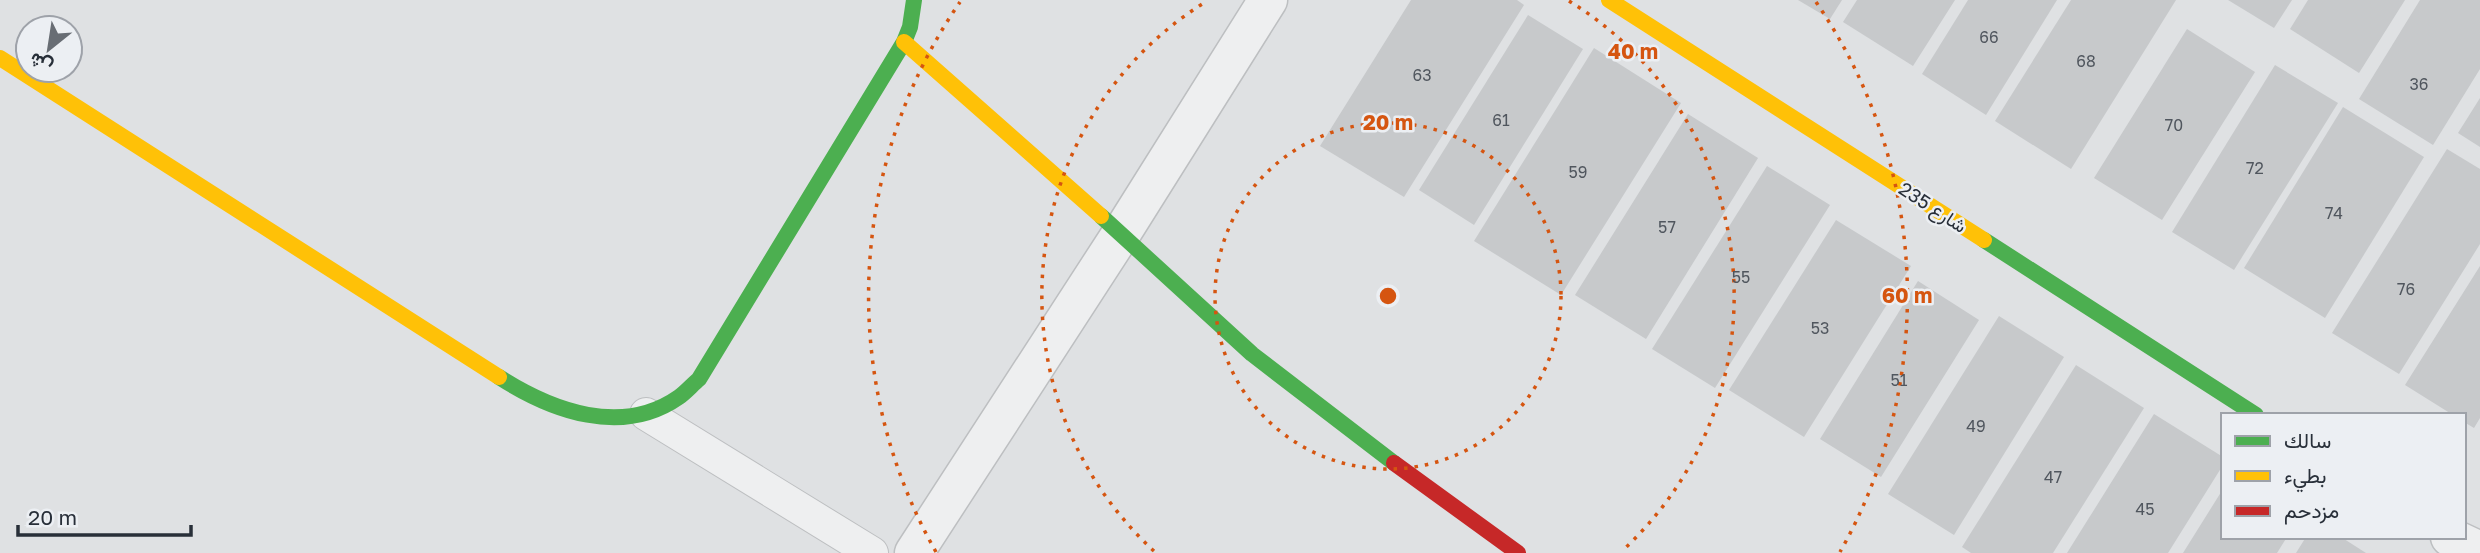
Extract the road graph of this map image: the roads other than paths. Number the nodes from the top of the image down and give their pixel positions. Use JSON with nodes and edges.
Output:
{"nodes":[{"id":1,"x":914,"y":0,"type":"edge"},
{"id":2,"x":1268,"y":0,"type":"edge"},
{"id":3,"x":1609,"y":0,"type":"edge"},
{"id":4,"x":904,"y":42,"type":"junction"},
{"id":5,"x":0,"y":58,"type":"edge"},
{"id":6,"x":1121,"y":234,"type":"junction"},
{"id":7,"x":2253,"y":413,"type":"edge"},
{"id":8,"x":646,"y":414,"type":"junction"},
{"id":9,"x":2454,"y":539,"type":"edge"},
{"id":10,"x":2480,"y":551,"type":"edge"},
{"id":11,"x":872,"y":553,"type":"edge"},
{"id":12,"x":915,"y":553,"type":"edge"},
{"id":13,"x":1518,"y":553,"type":"edge"}],
"edges":[{"from":1,"to":4,"type":"street"},
{"from":2,"to":6,"type":"street"},
{"from":3,"to":7,"type":"street","name":"شارع 235"},
{"from":4,"to":6,"type":"street"},
{"from":4,"to":8,"type":"street"},
{"from":5,"to":8,"type":"street"},
{"from":6,"to":12,"type":"street"},
{"from":6,"to":13,"type":"street"},
{"from":8,"to":11,"type":"lane"},
{"from":9,"to":10,"type":"street"}]}
